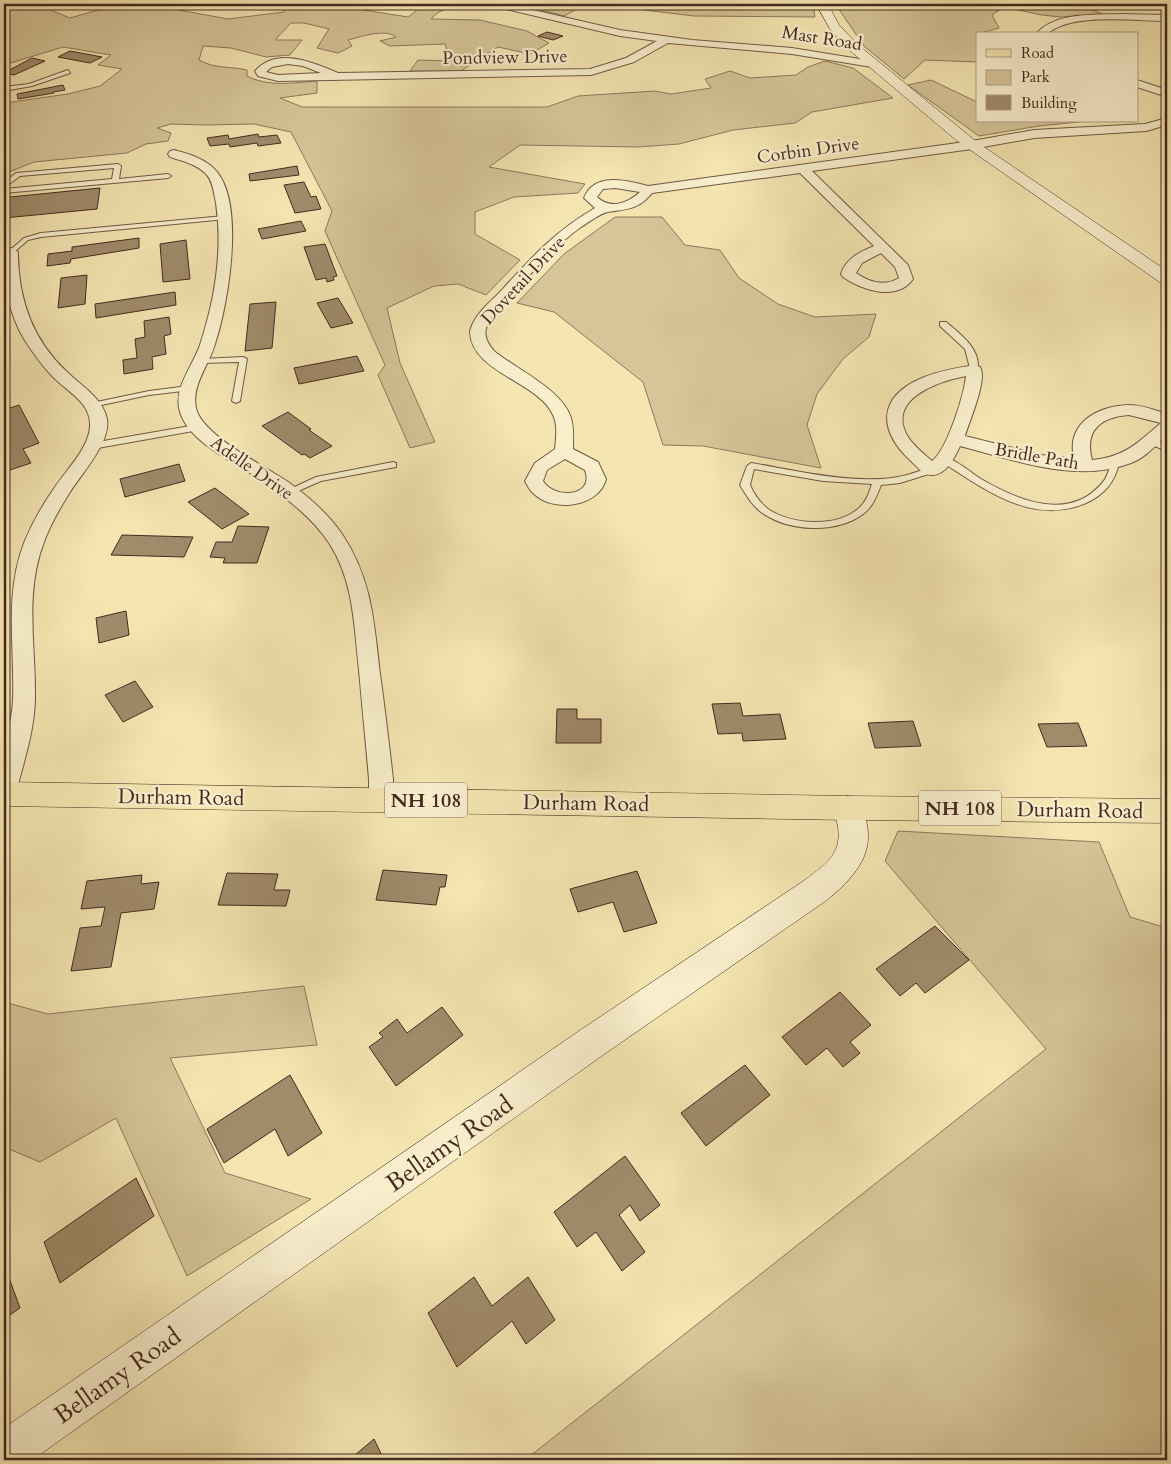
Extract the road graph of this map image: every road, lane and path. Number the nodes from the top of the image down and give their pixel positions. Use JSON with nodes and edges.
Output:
{"nodes":[{"id":1,"x":496,"y":4,"type":"edge"},
{"id":2,"x":822,"y":4,"type":"edge"},
{"id":3,"x":1167,"y":18,"type":"edge"},
{"id":4,"x":1043,"y":32,"type":"edge"},
{"id":5,"x":666,"y":40,"type":"junction"},
{"id":6,"x":872,"y":64,"type":"junction"},
{"id":7,"x":68,"y":72,"type":"dead end"},
{"id":8,"x":337,"y":76,"type":"junction"},
{"id":9,"x":1138,"y":83,"type":"edge"},
{"id":10,"x":4,"y":89,"type":"edge"},
{"id":11,"x":1167,"y":94,"type":"edge"},
{"id":12,"x":1167,"y":121,"type":"edge"},
{"id":13,"x":972,"y":145,"type":"junction"},
{"id":14,"x":174,"y":154,"type":"dead end"},
{"id":15,"x":803,"y":169,"type":"junction"},
{"id":16,"x":168,"y":176,"type":"dead end"},
{"id":17,"x":115,"y":180,"type":"junction"},
{"id":18,"x":4,"y":186,"type":"edge"},
{"id":19,"x":648,"y":190,"type":"junction"},
{"id":20,"x":4,"y":191,"type":"edge"},
{"id":21,"x":604,"y":208,"type":"junction"},
{"id":22,"x":224,"y":218,"type":"junction"},
{"id":23,"x":882,"y":247,"type":"dead end"},
{"id":24,"x":11,"y":252,"type":"joint"},
{"id":25,"x":1167,"y":279,"type":"edge"},
{"id":26,"x":943,"y":324,"type":"dead end"},
{"id":27,"x":201,"y":360,"type":"junction"},
{"id":28,"x":974,"y":370,"type":"junction"},
{"id":29,"x":188,"y":388,"type":"junction"},
{"id":30,"x":236,"y":401,"type":"dead end"},
{"id":31,"x":92,"y":405,"type":"junction"},
{"id":32,"x":1167,"y":419,"type":"edge"},
{"id":33,"x":1167,"y":426,"type":"edge"},
{"id":34,"x":196,"y":428,"type":"junction"},
{"id":35,"x":955,"y":440,"type":"junction"},
{"id":36,"x":1150,"y":441,"type":"junction"},
{"id":37,"x":92,"y":446,"type":"junction"},
{"id":38,"x":1167,"y":448,"type":"edge"},
{"id":39,"x":564,"y":452,"type":"dead end"},
{"id":40,"x":1115,"y":463,"type":"junction"},
{"id":41,"x":1084,"y":464,"type":"junction"},
{"id":42,"x":393,"y":465,"type":"dead end"},
{"id":43,"x":939,"y":465,"type":"junction"},
{"id":44,"x":877,"y":482,"type":"junction"},
{"id":45,"x":289,"y":492,"type":"junction"},
{"id":46,"x":4,"y":793,"type":"edge"},
{"id":47,"x":381,"y":800,"type":"junction"},
{"id":48,"x":848,"y":808,"type":"junction"},
{"id":49,"x":1167,"y":811,"type":"edge"},
{"id":50,"x":4,"y":1454,"type":"edge"}],
"edges":[{"from":1,"to":5,"type":"street","name":"Mast Road"},
{"from":2,"to":6,"type":"street"},
{"from":3,"to":4,"type":"street"},
{"from":5,"to":6,"type":"street","name":"Mast Road"},
{"from":5,"to":8,"type":"street","name":"Pondview Drive"},
{"from":6,"to":13,"type":"street","name":"Mast Road"},
{"from":7,"to":10,"type":"lane"},
{"from":8,"to":8,"type":"street","name":"Pondview Drive"},
{"from":9,"to":11,"type":"street"},
{"from":12,"to":13,"type":"street","name":"Corbin Drive"},
{"from":13,"to":15,"type":"street","name":"Corbin Drive"},
{"from":13,"to":25,"type":"street","name":"Mast Road"},
{"from":14,"to":22,"type":"street","name":"Adelle Drive"},
{"from":15,"to":19,"type":"street","name":"Corbin Drive"},
{"from":15,"to":23,"type":"street"},
{"from":16,"to":17,"type":"lane"},
{"from":17,"to":18,"type":"lane"},
{"from":17,"to":20,"type":"lane"},
{"from":19,"to":21,"type":"street","name":"Corbin Drive"},
{"from":19,"to":21,"type":"street","name":"Corbin Drive"},
{"from":21,"to":39,"type":"street","name":"Dovetail Drive"},
{"from":22,"to":24,"type":"lane"},
{"from":22,"to":27,"type":"street","name":"Adelle Drive"},
{"from":24,"to":31,"type":"street"},
{"from":26,"to":28,"type":"lane"},
{"from":27,"to":29,"type":"street","name":"Adelle Drive"},
{"from":27,"to":30,"type":"lane"},
{"from":28,"to":35,"type":"street"},
{"from":28,"to":43,"type":"street"},
{"from":29,"to":31,"type":"lane"},
{"from":29,"to":34,"type":"street","name":"Adelle Drive"},
{"from":31,"to":37,"type":"street"},
{"from":32,"to":41,"type":"street"},
{"from":33,"to":36,"type":"street","name":"Bridle Path"},
{"from":34,"to":37,"type":"lane"},
{"from":34,"to":45,"type":"street","name":"Adelle Drive"},
{"from":35,"to":41,"type":"street","name":"Bridle Path"},
{"from":35,"to":43,"type":"street"},
{"from":36,"to":38,"type":"lane"},
{"from":36,"to":40,"type":"street","name":"Bridle Path"},
{"from":37,"to":46,"type":"street"},
{"from":40,"to":41,"type":"street","name":"Bridle Path"},
{"from":40,"to":43,"type":"lane"},
{"from":42,"to":45,"type":"lane"},
{"from":43,"to":44,"type":"lane"},
{"from":44,"to":44,"type":"lane"},
{"from":45,"to":47,"type":"street","name":"Adelle Drive"},
{"from":46,"to":47,"type":"main road","name":"Durham Road","number":"NH 108"},
{"from":47,"to":48,"type":"main road","name":"Durham Road","number":"NH 108"},
{"from":48,"to":49,"type":"main road","name":"Durham Road","number":"NH 108"},
{"from":48,"to":50,"type":"street","name":"Bellamy Road"}]}
